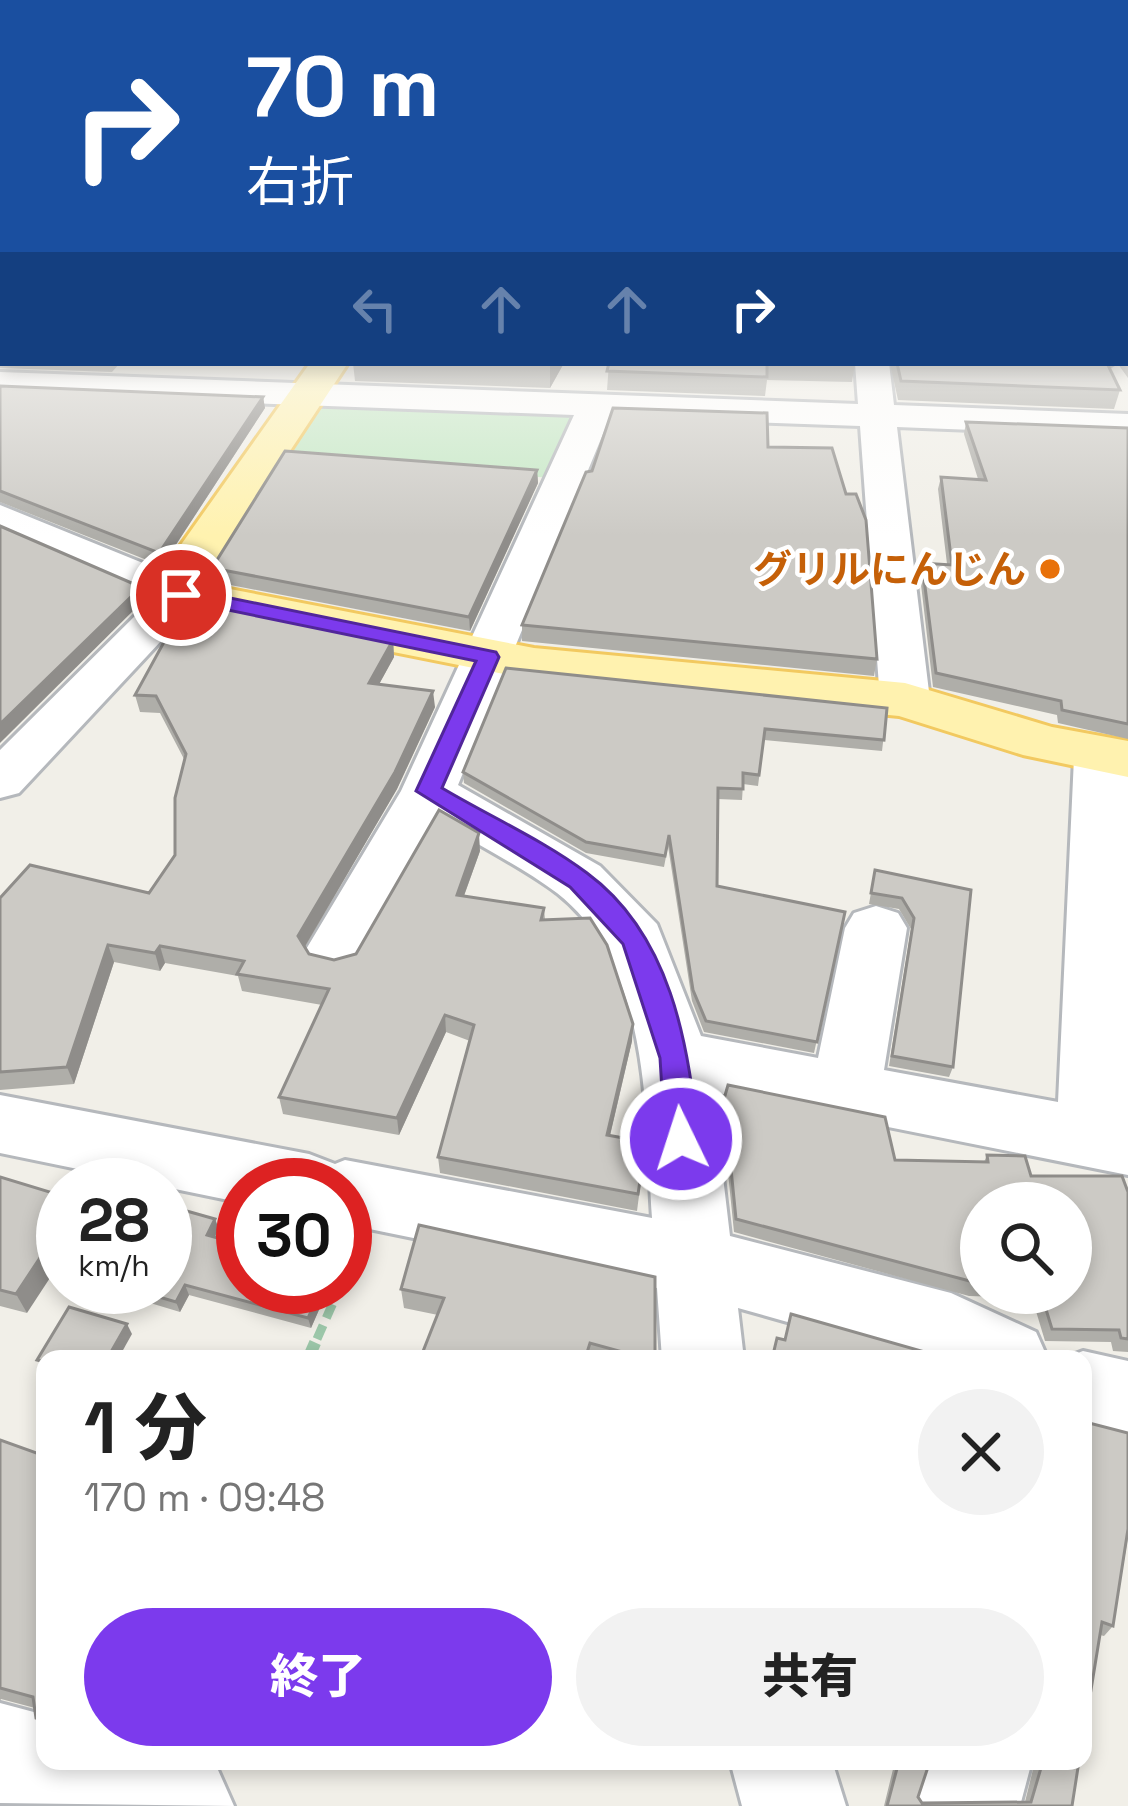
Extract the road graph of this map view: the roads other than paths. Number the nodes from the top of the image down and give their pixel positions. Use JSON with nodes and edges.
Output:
{"nodes":[{"id":1,"x":872,"y":368,"type":"edge"},
{"id":2,"x":318,"y":379,"type":"edge"},
{"id":3,"x":0,"y":382,"type":"edge"},
{"id":4,"x":596,"y":407,"type":"junction"},
{"id":5,"x":876,"y":415,"type":"junction"},
{"id":6,"x":1128,"y":425,"type":"edge"},
{"id":7,"x":0,"y":517,"type":"edge"},
{"id":8,"x":181,"y":595,"type":"junction"},
{"id":9,"x":488,"y":657,"type":"junction"},
{"id":10,"x":905,"y":700,"type":"junction"},
{"id":11,"x":19,"y":732,"type":"edge"},
{"id":12,"x":1114,"y":758,"type":"edge"},
{"id":13,"x":0,"y":781,"type":"edge"},
{"id":14,"x":428,"y":791,"type":"junction"},
{"id":15,"x":876,"y":928,"type":"dead end"},
{"id":16,"x":336,"y":951,"type":"dead end"},
{"id":17,"x":675,"y":1058,"type":"junction"},
{"id":18,"x":846,"y":1092,"type":"junction"},
{"id":19,"x":0,"y":1124,"type":"edge"},
{"id":20,"x":1110,"y":1142,"type":"edge"},
{"id":21,"x":216,"y":1167,"type":"edge"},
{"id":22,"x":372,"y":1197,"type":"edge"},
{"id":23,"x":690,"y":1260,"type":"junction"},
{"id":24,"x":702,"y":1350,"type":"edge"},
{"id":25,"x":989,"y":1350,"type":"edge"},
{"id":26,"x":1092,"y":1392,"type":"edge"},
{"id":27,"x":1128,"y":1402,"type":"edge"},
{"id":28,"x":0,"y":1753,"type":"edge"},
{"id":29,"x":36,"y":1763,"type":"edge"},
{"id":30,"x":58,"y":1770,"type":"edge"},
{"id":31,"x":784,"y":1770,"type":"edge"},
{"id":32,"x":978,"y":1770,"type":"edge"},
{"id":33,"x":182,"y":1806,"type":"edge"},
{"id":34,"x":794,"y":1806,"type":"edge"},
{"id":35,"x":968,"y":1806,"type":"edge"}],
"edges":[{"from":1,"to":5,"type":"street"},
{"from":2,"to":3,"type":"street"},
{"from":2,"to":4,"type":"street"},
{"from":2,"to":8,"type":"main road"},
{"from":4,"to":5,"type":"street"},
{"from":4,"to":9,"type":"street"},
{"from":5,"to":6,"type":"street"},
{"from":5,"to":10,"type":"street"},
{"from":7,"to":8,"type":"street"},
{"from":8,"to":9,"type":"main road"},
{"from":8,"to":11,"type":"street"},
{"from":9,"to":10,"type":"main road"},
{"from":9,"to":14,"type":"street"},
{"from":10,"to":12,"type":"main road"},
{"from":11,"to":13,"type":"street"},
{"from":12,"to":20,"type":"street"},
{"from":14,"to":16,"type":"street"},
{"from":14,"to":17,"type":"street"},
{"from":15,"to":18,"type":"street"},
{"from":17,"to":18,"type":"street"},
{"from":17,"to":23,"type":"street"},
{"from":18,"to":20,"type":"street"},
{"from":19,"to":21,"type":"street"},
{"from":22,"to":23,"type":"street"},
{"from":23,"to":24,"type":"street"},
{"from":23,"to":25,"type":"street"},
{"from":26,"to":27,"type":"street"},
{"from":28,"to":29,"type":"street"},
{"from":30,"to":33,"type":"street"},
{"from":31,"to":34,"type":"street"},
{"from":32,"to":35,"type":"street"}]}
